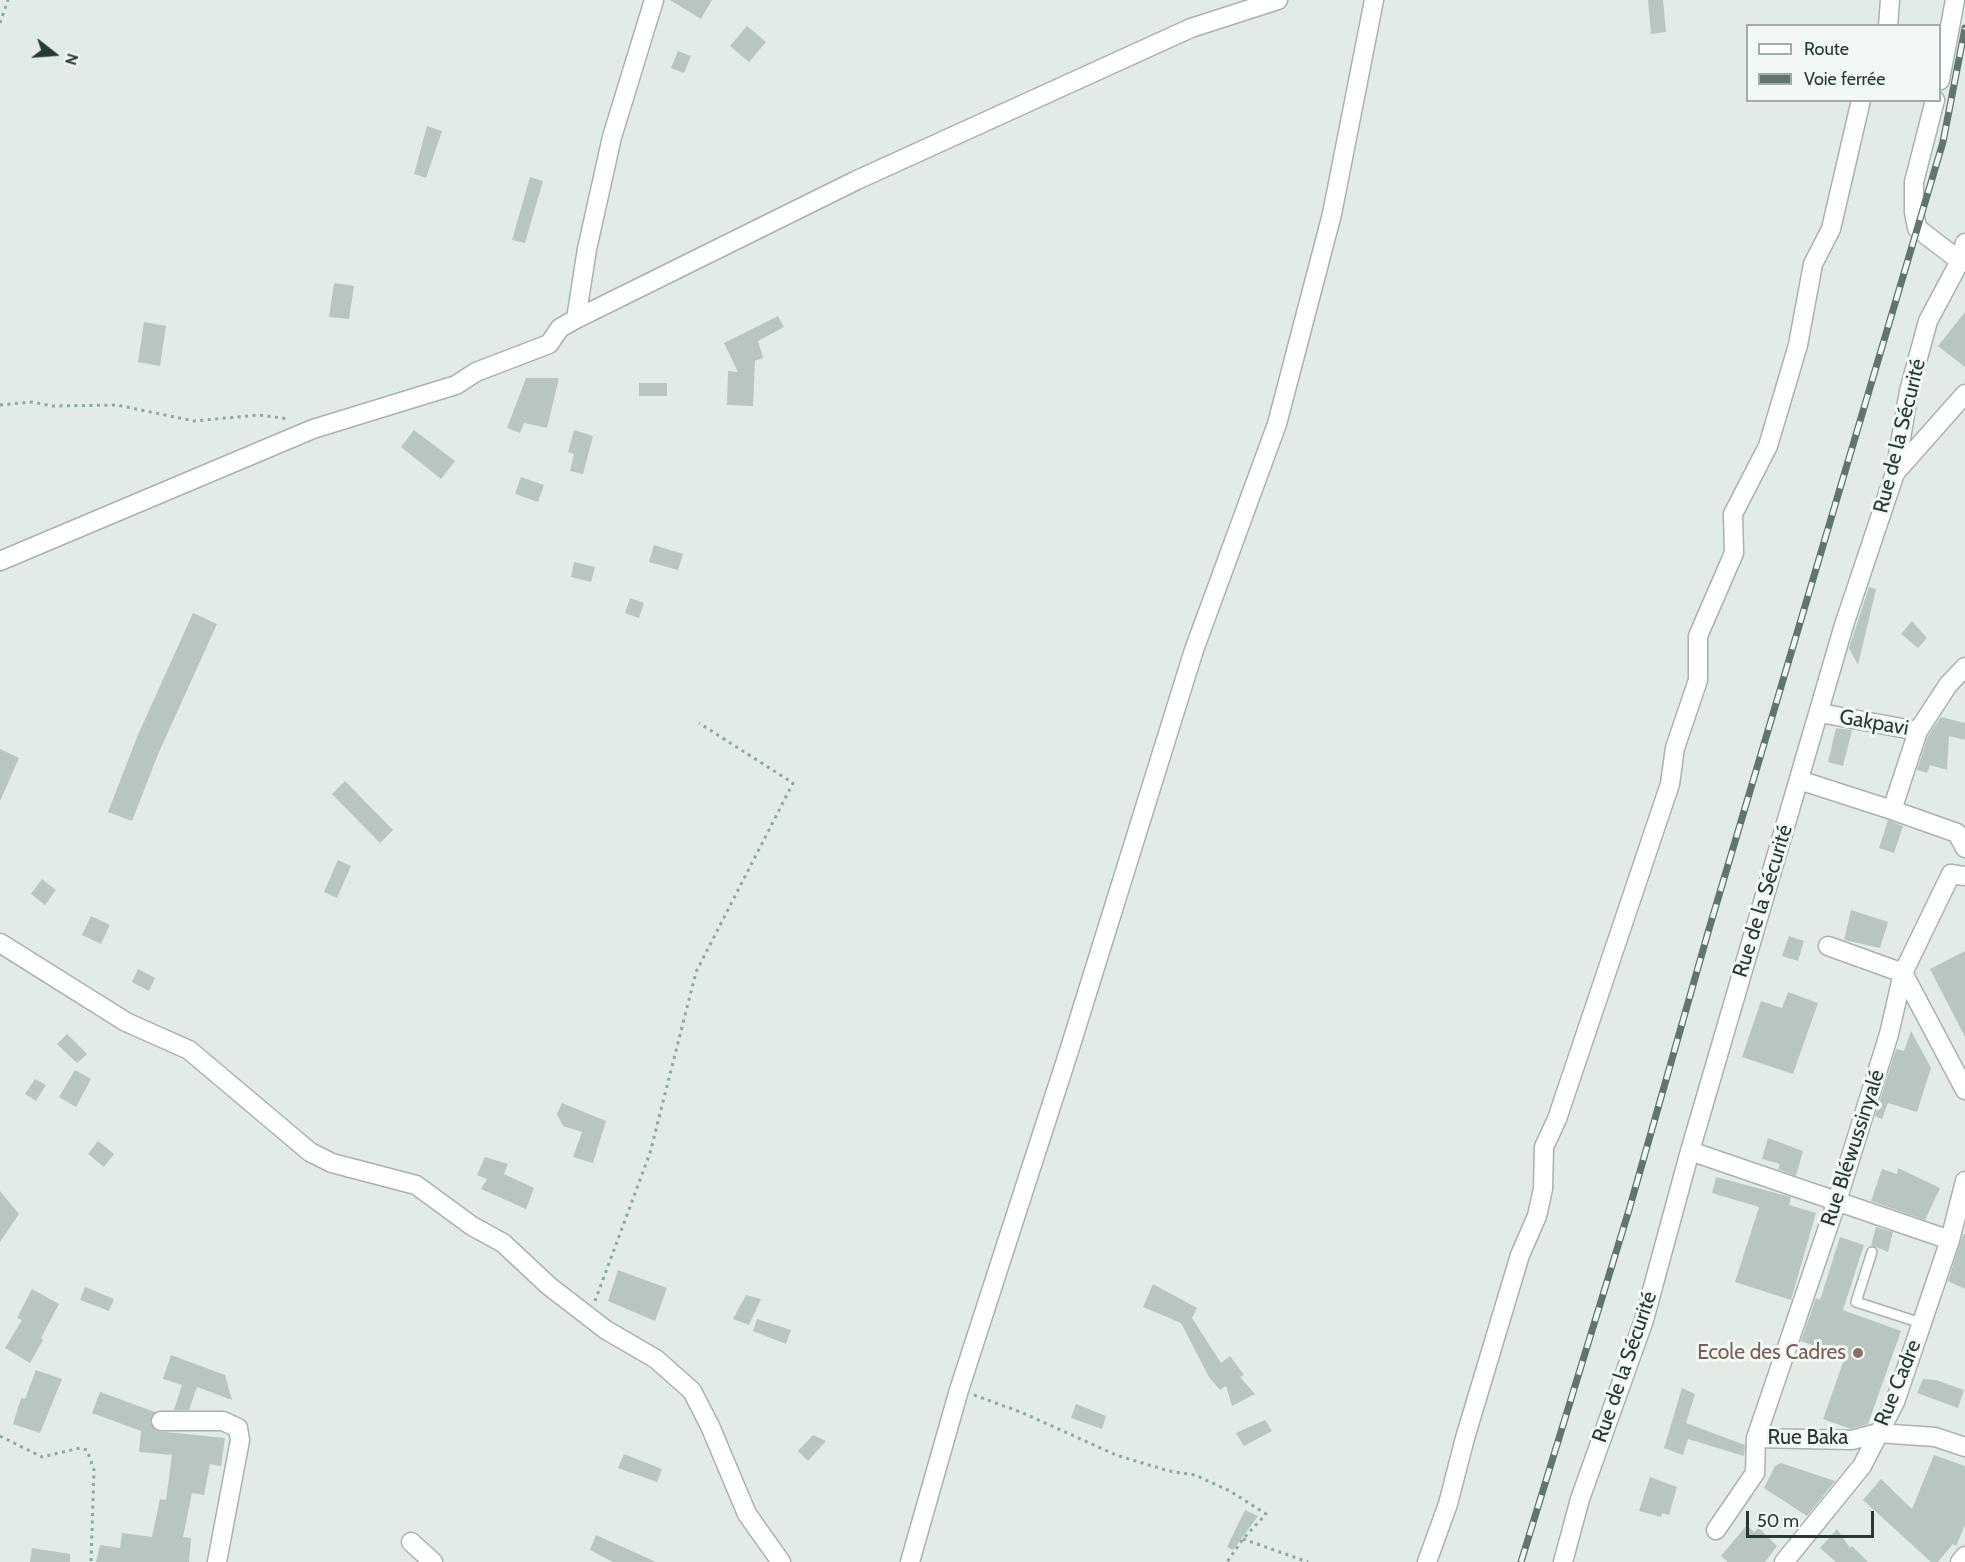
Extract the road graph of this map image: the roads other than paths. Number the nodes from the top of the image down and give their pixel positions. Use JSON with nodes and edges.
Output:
{"nodes":[{"id":1,"x":654,"y":0,"type":"edge"},
{"id":2,"x":1278,"y":0,"type":"edge"},
{"id":3,"x":1374,"y":0,"type":"edge"},
{"id":4,"x":1890,"y":0,"type":"edge"},
{"id":5,"x":1955,"y":0,"type":"edge"},
{"id":6,"x":1888,"y":24,"type":"edge"},
{"id":7,"x":1941,"y":75,"type":"edge"},
{"id":8,"x":1862,"y":102,"type":"edge"},
{"id":9,"x":1934,"y":102,"type":"edge"},
{"id":10,"x":1962,"y":252,"type":"edge"},
{"id":11,"x":576,"y":319,"type":"junction"},
{"id":12,"x":1965,"y":394,"type":"edge"},
{"id":13,"x":1895,"y":473,"type":"junction"},
{"id":14,"x":0,"y":561,"type":"edge"},
{"id":15,"x":1965,"y":667,"type":"edge"},
{"id":16,"x":1820,"y":713,"type":"junction"},
{"id":17,"x":1918,"y":731,"type":"junction"},
{"id":18,"x":1799,"y":780,"type":"junction"},
{"id":19,"x":1892,"y":810,"type":"junction"},
{"id":20,"x":1961,"y":841,"type":"edge"},
{"id":21,"x":1965,"y":876,"type":"edge"},
{"id":22,"x":0,"y":943,"type":"edge"},
{"id":23,"x":1828,"y":946,"type":"dead end"},
{"id":24,"x":1903,"y":973,"type":"junction"},
{"id":25,"x":1965,"y":1090,"type":"edge"},
{"id":26,"x":1690,"y":1151,"type":"junction"},
{"id":27,"x":1965,"y":1181,"type":"edge"},
{"id":28,"x":1837,"y":1201,"type":"junction"},
{"id":29,"x":1950,"y":1240,"type":"junction"},
{"id":30,"x":1872,"y":1252,"type":"dead end"},
{"id":31,"x":1921,"y":1323,"type":"junction"},
{"id":32,"x":161,"y":1421,"type":"dead end"},
{"id":33,"x":1878,"y":1433,"type":"junction"},
{"id":34,"x":1756,"y":1438,"type":"junction"},
{"id":35,"x":1965,"y":1447,"type":"edge"},
{"id":36,"x":1716,"y":1530,"type":"dead end"},
{"id":37,"x":411,"y":1542,"type":"dead end"},
{"id":38,"x":1965,"y":1556,"type":"edge"},
{"id":39,"x":217,"y":1562,"type":"edge"},
{"id":40,"x":433,"y":1562,"type":"edge"},
{"id":41,"x":781,"y":1562,"type":"edge"},
{"id":42,"x":910,"y":1562,"type":"edge"},
{"id":43,"x":1427,"y":1562,"type":"edge"},
{"id":44,"x":1563,"y":1562,"type":"edge"},
{"id":45,"x":1784,"y":1562,"type":"edge"},
{"id":46,"x":1960,"y":1562,"type":"edge"}],
"edges":[{"from":1,"to":11,"type":"street"},
{"from":2,"to":11,"type":"street"},
{"from":3,"to":42,"type":"street"},
{"from":4,"to":6,"type":"street"},
{"from":5,"to":7,"type":"street"},
{"from":8,"to":43,"type":"street"},
{"from":9,"to":10,"type":"street"},
{"from":10,"to":13,"type":"street","name":"Rue de la Sécurité"},
{"from":11,"to":14,"type":"street"},
{"from":12,"to":13,"type":"street"},
{"from":13,"to":16,"type":"street","name":"Rue de la Sécurité"},
{"from":15,"to":17,"type":"street"},
{"from":16,"to":17,"type":"street","name":"Gakpavi"},
{"from":16,"to":18,"type":"street","name":"Rue de la Sécurité"},
{"from":17,"to":19,"type":"street","name":"Gakpavi"},
{"from":18,"to":19,"type":"street"},
{"from":18,"to":26,"type":"street","name":"Rue de la Sécurité"},
{"from":19,"to":20,"type":"street"},
{"from":21,"to":24,"type":"street","name":"Rue Bléwussinyalé"},
{"from":22,"to":41,"type":"street"},
{"from":23,"to":24,"type":"street"},
{"from":24,"to":25,"type":"street"},
{"from":24,"to":28,"type":"street","name":"Rue Bléwussinyalé"},
{"from":26,"to":28,"type":"street"},
{"from":26,"to":44,"type":"street","name":"Rue de la Sécurité"},
{"from":27,"to":29,"type":"street","name":"Rue Cadre"},
{"from":28,"to":29,"type":"street"},
{"from":28,"to":34,"type":"street","name":"Rue Bléwussinyalé"},
{"from":29,"to":31,"type":"street","name":"Rue Cadre"},
{"from":30,"to":31,"type":"lane"},
{"from":31,"to":33,"type":"street","name":"Rue Cadre"},
{"from":32,"to":39,"type":"street"},
{"from":33,"to":34,"type":"street","name":"Rue Baka"},
{"from":33,"to":35,"type":"street","name":"Rue Baka"},
{"from":33,"to":45,"type":"street","name":"Rue Cadre"},
{"from":34,"to":36,"type":"street","name":"Rue Bléwussinyalé"},
{"from":37,"to":40,"type":"street"},
{"from":38,"to":46,"type":"street"}]}
